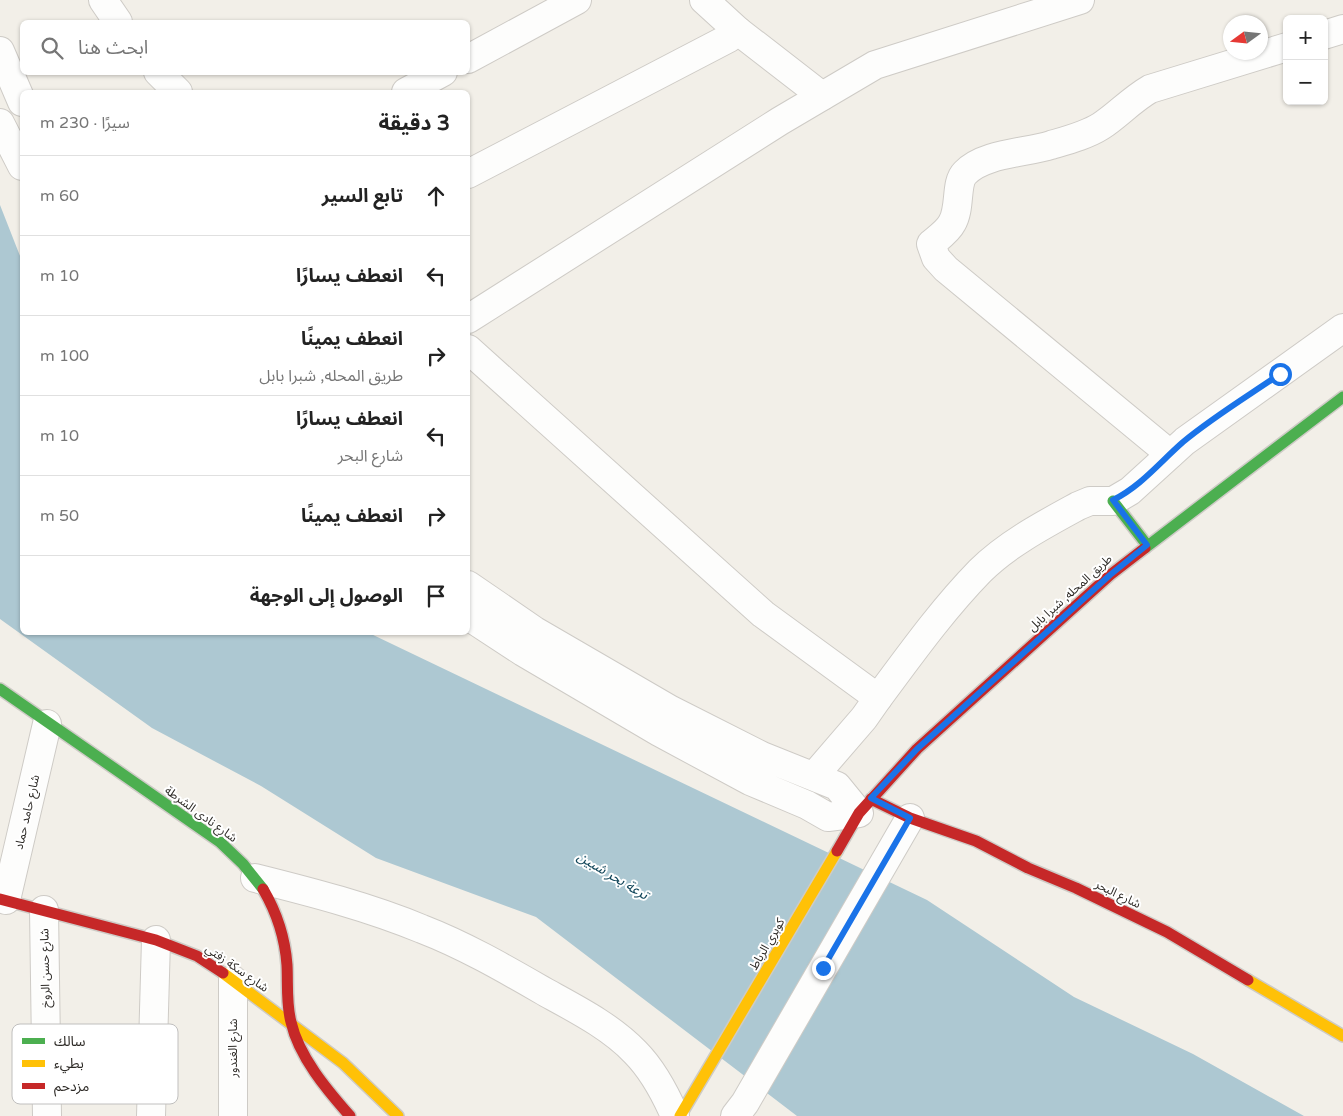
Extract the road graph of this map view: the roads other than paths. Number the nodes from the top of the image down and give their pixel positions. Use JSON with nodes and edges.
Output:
{"nodes":[{"id":1,"x":103,"y":0,"type":"edge"},
{"id":2,"x":577,"y":0,"type":"edge"},
{"id":3,"x":704,"y":0,"type":"edge"},
{"id":4,"x":1080,"y":0,"type":"edge"},
{"id":5,"x":117,"y":20,"type":"edge"},
{"id":6,"x":1343,"y":29,"type":"edge"},
{"id":7,"x":738,"y":31,"type":"junction"},
{"id":8,"x":1328,"y":34,"type":"edge"},
{"id":9,"x":1283,"y":48,"type":"edge"},
{"id":10,"x":0,"y":52,"type":"edge"},
{"id":11,"x":470,"y":58,"type":"edge"},
{"id":12,"x":161,"y":75,"type":"edge"},
{"id":13,"x":437,"y":75,"type":"edge"},
{"id":14,"x":176,"y":90,"type":"edge"},
{"id":15,"x":410,"y":90,"type":"edge"},
{"id":16,"x":822,"y":96,"type":"junction"},
{"id":17,"x":20,"y":97,"type":"edge"},
{"id":18,"x":0,"y":123,"type":"edge"},
{"id":19,"x":20,"y":162,"type":"edge"},
{"id":20,"x":470,"y":173,"type":"edge"},
{"id":21,"x":470,"y":318,"type":"edge"},
{"id":22,"x":1343,"y":328,"type":"edge"},
{"id":23,"x":470,"y":351,"type":"edge"},
{"id":24,"x":1343,"y":396,"type":"edge"},
{"id":25,"x":1170,"y":454,"type":"junction"},
{"id":26,"x":1117,"y":505,"type":"junction"},
{"id":27,"x":1147,"y":545,"type":"junction"},
{"id":28,"x":470,"y":586,"type":"edge"},
{"id":29,"x":470,"y":617,"type":"edge"},
{"id":30,"x":0,"y":689,"type":"edge"},
{"id":31,"x":878,"y":698,"type":"junction"},
{"id":32,"x":48,"y":724,"type":"junction"},
{"id":33,"x":814,"y":776,"type":"junction"},
{"id":34,"x":865,"y":806,"type":"junction"},
{"id":35,"x":910,"y":818,"type":"junction"},
{"id":36,"x":255,"y":878,"type":"junction"},
{"id":37,"x":3,"y":900,"type":"edge"},
{"id":38,"x":44,"y":910,"type":"junction"},
{"id":39,"x":156,"y":940,"type":"junction"},
{"id":40,"x":233,"y":980,"type":"junction"},
{"id":41,"x":46,"y":1024,"type":"edge"},
{"id":42,"x":154,"y":1024,"type":"edge"},
{"id":43,"x":291,"y":1025,"type":"junction"},
{"id":44,"x":1343,"y":1036,"type":"edge"},
{"id":45,"x":698,"y":1088,"type":"junction"},
{"id":46,"x":740,"y":1110,"type":"edge"},
{"id":47,"x":342,"y":1111,"type":"edge"},
{"id":48,"x":686,"y":1113,"type":"edge"},
{"id":49,"x":233,"y":1116,"type":"edge"},
{"id":50,"x":398,"y":1116,"type":"edge"},
{"id":51,"x":680,"y":1116,"type":"edge"}],
"edges":[{"from":1,"to":5,"type":"street"},
{"from":2,"to":11,"type":"street"},
{"from":3,"to":7,"type":"street"},
{"from":4,"to":16,"type":"street"},
{"from":6,"to":8,"type":"street"},
{"from":7,"to":16,"type":"street"},
{"from":7,"to":20,"type":"street"},
{"from":9,"to":25,"type":"street"},
{"from":10,"to":17,"type":"street"},
{"from":12,"to":14,"type":"street"},
{"from":13,"to":15,"type":"street"},
{"from":16,"to":21,"type":"street"},
{"from":18,"to":19,"type":"street"},
{"from":22,"to":25,"type":"street"},
{"from":23,"to":31,"type":"street"},
{"from":24,"to":27,"type":"main road","name":"طريق المحله, شبرا بابل"},
{"from":25,"to":26,"type":"street"},
{"from":26,"to":27,"type":"main road"},
{"from":26,"to":31,"type":"street"},
{"from":27,"to":34,"type":"main road","name":"طريق المحله, شبرا بابل"},
{"from":28,"to":33,"type":"street"},
{"from":29,"to":34,"type":"street"},
{"from":30,"to":32,"type":"main road","name":"شارع نادى الشرطة"},
{"from":31,"to":33,"type":"street"},
{"from":32,"to":36,"type":"main road","name":"شارع نادى الشرطة"},
{"from":32,"to":37,"type":"street","name":"شارع حامد حماد"},
{"from":33,"to":34,"type":"street"},
{"from":34,"to":35,"type":"main road","name":"شارع البحر"},
{"from":34,"to":45,"type":"main road","name":"كوبري الرباط"},
{"from":35,"to":44,"type":"main road","name":"شارع البحر"},
{"from":35,"to":46,"type":"street"},
{"from":36,"to":43,"type":"main road","name":"شارع نادى الشرطة"},
{"from":36,"to":48,"type":"street"},
{"from":37,"to":38,"type":"main road","name":"شارع سكة زفتي"},
{"from":38,"to":39,"type":"main road","name":"شارع سكة زفتي"},
{"from":38,"to":41,"type":"street","name":"شارع حسن الروخ"},
{"from":39,"to":40,"type":"main road","name":"شارع سكة زفتي"},
{"from":39,"to":42,"type":"street"},
{"from":40,"to":43,"type":"main road","name":"شارع سكة زفتي"},
{"from":40,"to":49,"type":"street","name":"شارع الغندور"},
{"from":43,"to":47,"type":"main road","name":"شارع سكة زفتي"},
{"from":43,"to":50,"type":"main road"},
{"from":45,"to":48,"type":"main road"},
{"from":45,"to":51,"type":"main road","name":"كوبري الرباط"}]}
